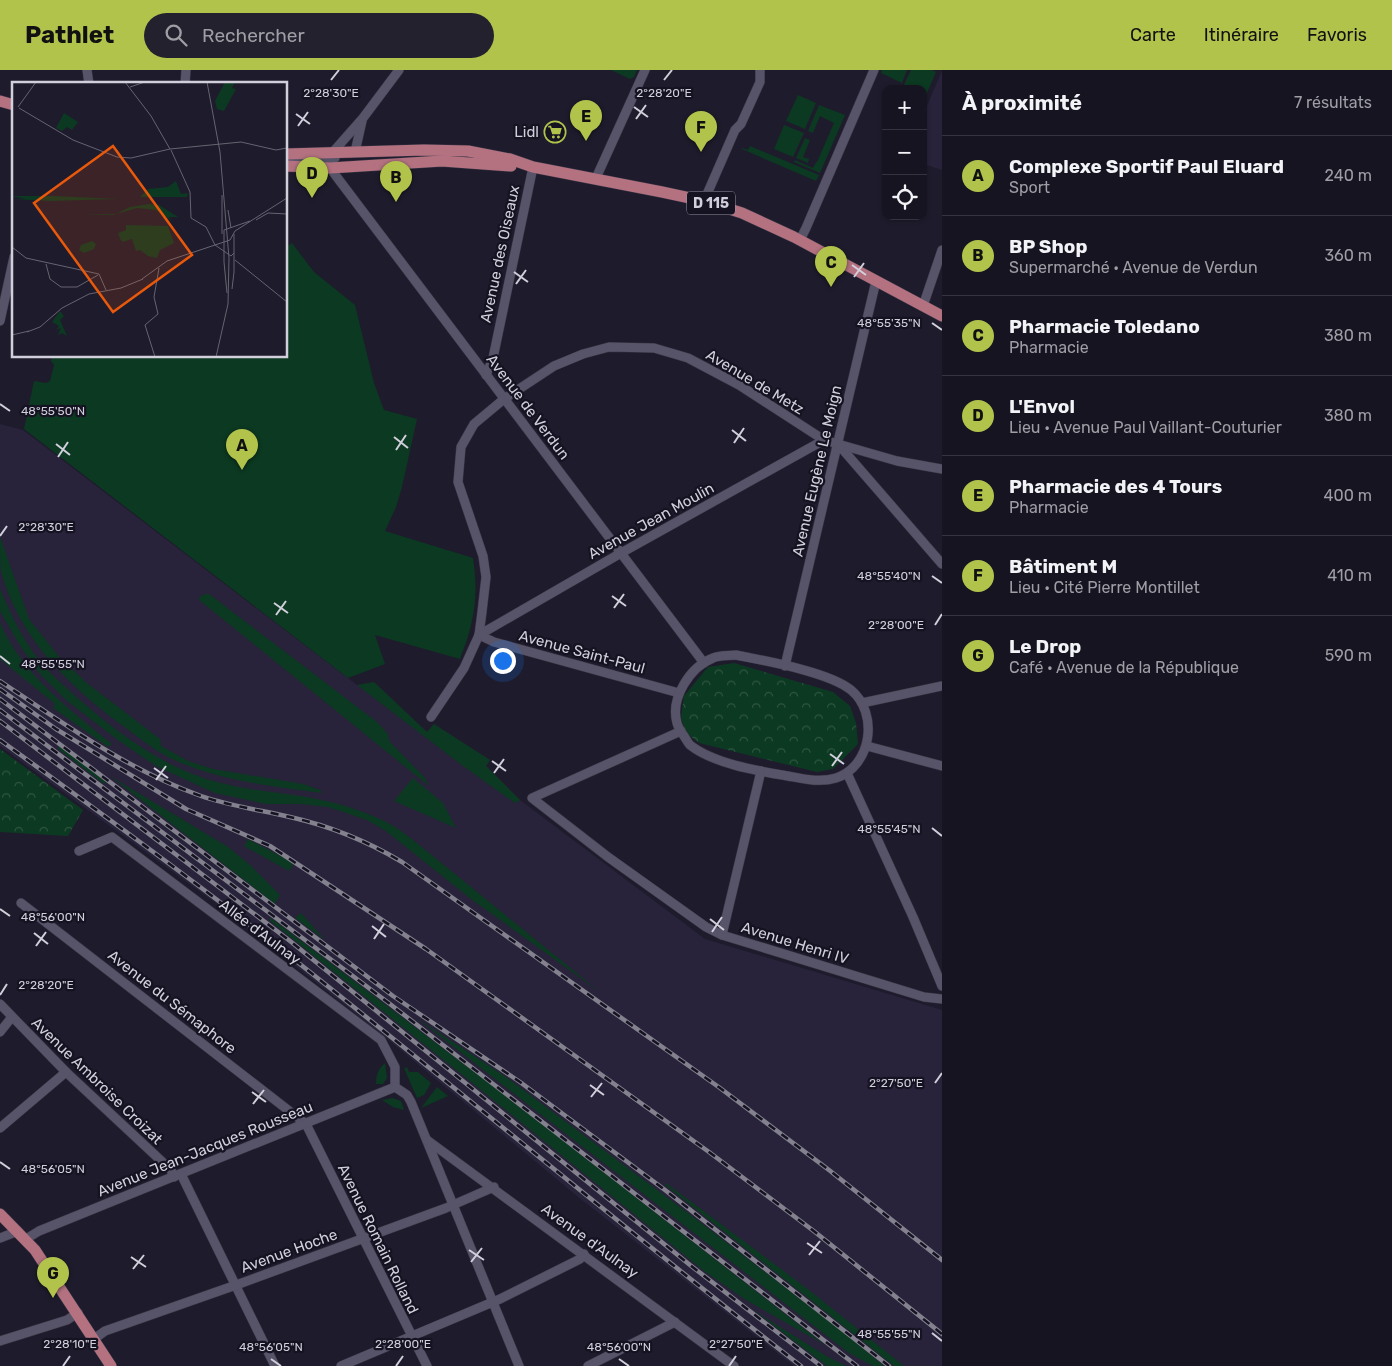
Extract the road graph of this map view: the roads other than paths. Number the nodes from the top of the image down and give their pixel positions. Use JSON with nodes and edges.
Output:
{"nodes":[{"id":1,"x":399,"y":70,"type":"edge"},
{"id":2,"x":645,"y":70,"type":"edge"},
{"id":3,"x":760,"y":70,"type":"edge"},
{"id":4,"x":874,"y":70,"type":"edge"},
{"id":5,"x":363,"y":118,"type":"junction"},
{"id":6,"x":354,"y":152,"type":"junction"},
{"id":7,"x":288,"y":154,"type":"edge"},
{"id":8,"x":288,"y":160,"type":"edge"},
{"id":9,"x":332,"y":160,"type":"junction"},
{"id":10,"x":288,"y":166,"type":"edge"},
{"id":11,"x":532,"y":167,"type":"junction"},
{"id":12,"x":596,"y":178,"type":"junction"},
{"id":13,"x":704,"y":201,"type":"junction"},
{"id":14,"x":800,"y":240,"type":"junction"},
{"id":15,"x":942,"y":250,"type":"edge"},
{"id":16,"x":12,"y":266,"type":"edge"},
{"id":17,"x":876,"y":281,"type":"junction"},
{"id":18,"x":923,"y":306,"type":"junction"},
{"id":19,"x":942,"y":316,"type":"edge"},
{"id":20,"x":0,"y":321,"type":"edge"},
{"id":21,"x":486,"y":375,"type":"junction"},
{"id":22,"x":504,"y":399,"type":"junction"},
{"id":23,"x":824,"y":440,"type":"junction"},
{"id":24,"x":838,"y":444,"type":"junction"},
{"id":25,"x":860,"y":450,"type":"junction"},
{"id":26,"x":852,"y":461,"type":"junction"},
{"id":27,"x":942,"y":469,"type":"edge"},
{"id":28,"x":621,"y":553,"type":"junction"},
{"id":29,"x":942,"y":564,"type":"edge"},
{"id":30,"x":479,"y":635,"type":"junction"},
{"id":31,"x":704,"y":663,"type":"junction"},
{"id":32,"x":786,"y":666,"type":"junction"},
{"id":33,"x":942,"y":686,"type":"edge"},
{"id":34,"x":679,"y":693,"type":"junction"},
{"id":35,"x":862,"y":703,"type":"junction"},
{"id":36,"x":431,"y":717,"type":"dead end"},
{"id":37,"x":680,"y":731,"type":"junction"},
{"id":38,"x":867,"y":746,"type":"junction"},
{"id":39,"x":942,"y":766,"type":"edge"},
{"id":40,"x":761,"y":771,"type":"junction"},
{"id":41,"x":847,"y":773,"type":"junction"},
{"id":42,"x":78,"y":850,"type":"dead end"},
{"id":43,"x":20,"y":903,"type":"dead end"},
{"id":44,"x":722,"y":935,"type":"junction"},
{"id":45,"x":942,"y":986,"type":"edge"},
{"id":46,"x":942,"y":999,"type":"edge"},
{"id":47,"x":0,"y":1004,"type":"edge"},
{"id":48,"x":12,"y":1017,"type":"junction"},
{"id":49,"x":0,"y":1032,"type":"edge"},
{"id":50,"x":66,"y":1072,"type":"junction"},
{"id":51,"x":395,"y":1087,"type":"junction"},
{"id":52,"x":306,"y":1124,"type":"junction"},
{"id":53,"x":0,"y":1128,"type":"edge"},
{"id":54,"x":427,"y":1140,"type":"junction"},
{"id":55,"x":178,"y":1176,"type":"junction"},
{"id":56,"x":494,"y":1188,"type":"junction"},
{"id":57,"x":452,"y":1205,"type":"junction"},
{"id":58,"x":0,"y":1214,"type":"edge"},
{"id":59,"x":22,"y":1235,"type":"junction"},
{"id":60,"x":0,"y":1238,"type":"edge"},
{"id":61,"x":362,"y":1238,"type":"junction"},
{"id":62,"x":584,"y":1254,"type":"junction"},
{"id":63,"x":236,"y":1285,"type":"junction"},
{"id":64,"x":493,"y":1302,"type":"junction"},
{"id":65,"x":78,"y":1313,"type":"junction"},
{"id":66,"x":675,"y":1322,"type":"junction"},
{"id":67,"x":412,"y":1337,"type":"junction"},
{"id":68,"x":94,"y":1339,"type":"junction"},
{"id":69,"x":0,"y":1341,"type":"edge"},
{"id":70,"x":111,"y":1366,"type":"edge"},
{"id":71,"x":275,"y":1366,"type":"edge"},
{"id":72,"x":340,"y":1366,"type":"edge"},
{"id":73,"x":426,"y":1366,"type":"edge"},
{"id":74,"x":520,"y":1366,"type":"edge"},
{"id":75,"x":588,"y":1366,"type":"edge"},
{"id":76,"x":734,"y":1366,"type":"edge"}],
"edges":[{"from":1,"to":5,"type":"street"},
{"from":2,"to":12,"type":"street"},
{"from":3,"to":13,"type":"street"},
{"from":4,"to":14,"type":"street"},
{"from":5,"to":6,"type":"street"},
{"from":5,"to":9,"type":"street"},
{"from":6,"to":9,"type":"main road","number":"D 115"},
{"from":6,"to":11,"type":"main road","number":"D 115"},
{"from":7,"to":9,"type":"main road","number":"D 115"},
{"from":8,"to":9,"type":"street"},
{"from":9,"to":10,"type":"main road","number":"D 115"},
{"from":9,"to":11,"type":"main road","number":"D 115"},
{"from":9,"to":21,"type":"street","name":"Avenue de Verdun"},
{"from":11,"to":12,"type":"main road","number":"D 115"},
{"from":11,"to":21,"type":"street","name":"Avenue des Oiseaux"},
{"from":12,"to":13,"type":"main road","number":"D 115"},
{"from":13,"to":14,"type":"main road","number":"D 115"},
{"from":14,"to":17,"type":"main road","number":"D 115"},
{"from":15,"to":18,"type":"street"},
{"from":16,"to":20,"type":"street"},
{"from":17,"to":18,"type":"main road","number":"D 115"},
{"from":17,"to":24,"type":"street","name":"Avenue Eugène Le Moign"},
{"from":18,"to":19,"type":"main road","number":"D 115"},
{"from":21,"to":22,"type":"street","name":"Avenue de Verdun"},
{"from":22,"to":23,"type":"street","name":"Avenue de Metz"},
{"from":22,"to":28,"type":"street","name":"Avenue de Verdun"},
{"from":22,"to":30,"type":"street","name":"Avenue de Metz"},
{"from":23,"to":24,"type":"street"},
{"from":23,"to":28,"type":"street","name":"Avenue Jean Moulin"},
{"from":24,"to":25,"type":"street"},
{"from":24,"to":26,"type":"street"},
{"from":24,"to":32,"type":"street","name":"Avenue Eugène Le Moign"},
{"from":25,"to":26,"type":"street"},
{"from":25,"to":27,"type":"street"},
{"from":26,"to":29,"type":"street"},
{"from":28,"to":30,"type":"street","name":"Avenue Jean Moulin"},
{"from":28,"to":31,"type":"street","name":"Avenue de Verdun"},
{"from":30,"to":34,"type":"street","name":"Avenue Saint-Paul"},
{"from":30,"to":36,"type":"street","name":"Avenue de Metz"},
{"from":31,"to":32,"type":"street"},
{"from":31,"to":34,"type":"street"},
{"from":32,"to":35,"type":"street"},
{"from":33,"to":35,"type":"street"},
{"from":34,"to":37,"type":"street"},
{"from":35,"to":38,"type":"street"},
{"from":37,"to":40,"type":"street"},
{"from":37,"to":44,"type":"street","name":"Avenue Henri IV"},
{"from":38,"to":39,"type":"street"},
{"from":38,"to":41,"type":"street"},
{"from":40,"to":41,"type":"street"},
{"from":40,"to":44,"type":"street"},
{"from":41,"to":45,"type":"street"},
{"from":42,"to":51,"type":"street","name":"Allée d'Aulnay"},
{"from":43,"to":52,"type":"street","name":"Avenue du Sémaphore"},
{"from":44,"to":46,"type":"street","name":"Avenue Henri IV"},
{"from":47,"to":48,"type":"street","name":"Avenue Ambroise Croizat"},
{"from":48,"to":49,"type":"street"},
{"from":48,"to":50,"type":"street","name":"Avenue Ambroise Croizat"},
{"from":50,"to":53,"type":"street"},
{"from":50,"to":55,"type":"street","name":"Avenue Ambroise Croizat"},
{"from":51,"to":52,"type":"street","name":"Avenue Jean-Jacques Rousseau"},
{"from":51,"to":54,"type":"street"},
{"from":52,"to":55,"type":"street","name":"Avenue Jean-Jacques Rousseau"},
{"from":52,"to":61,"type":"street","name":"Avenue Romain Rolland"},
{"from":54,"to":56,"type":"street","name":"Avenue d'Aulnay"},
{"from":54,"to":57,"type":"street"},
{"from":55,"to":59,"type":"street","name":"Avenue Jean-Jacques Rousseau"},
{"from":55,"to":63,"type":"street","name":"Avenue Ambroise Croizat"},
{"from":56,"to":57,"type":"street","name":"Avenue Hoche"},
{"from":56,"to":62,"type":"street","name":"Avenue d'Aulnay"},
{"from":57,"to":61,"type":"street","name":"Avenue Hoche"},
{"from":57,"to":64,"type":"street"},
{"from":58,"to":59,"type":"main road"},
{"from":59,"to":60,"type":"street","name":"Avenue Jean-Jacques Rousseau"},
{"from":59,"to":65,"type":"main road"},
{"from":61,"to":63,"type":"street","name":"Avenue Hoche"},
{"from":61,"to":67,"type":"street","name":"Avenue Romain Rolland"},
{"from":62,"to":64,"type":"street"},
{"from":62,"to":66,"type":"street","name":"Avenue d'Aulnay"},
{"from":63,"to":68,"type":"street","name":"Avenue Hoche"},
{"from":63,"to":71,"type":"street","name":"Avenue Ambroise Croizat"},
{"from":64,"to":67,"type":"street"},
{"from":64,"to":74,"type":"street"},
{"from":65,"to":68,"type":"main road"},
{"from":65,"to":69,"type":"street"},
{"from":66,"to":75,"type":"street"},
{"from":66,"to":76,"type":"street","name":"Avenue d'Aulnay"},
{"from":67,"to":72,"type":"street"},
{"from":67,"to":73,"type":"street","name":"Avenue Romain Rolland"},
{"from":68,"to":70,"type":"main road"}]}
